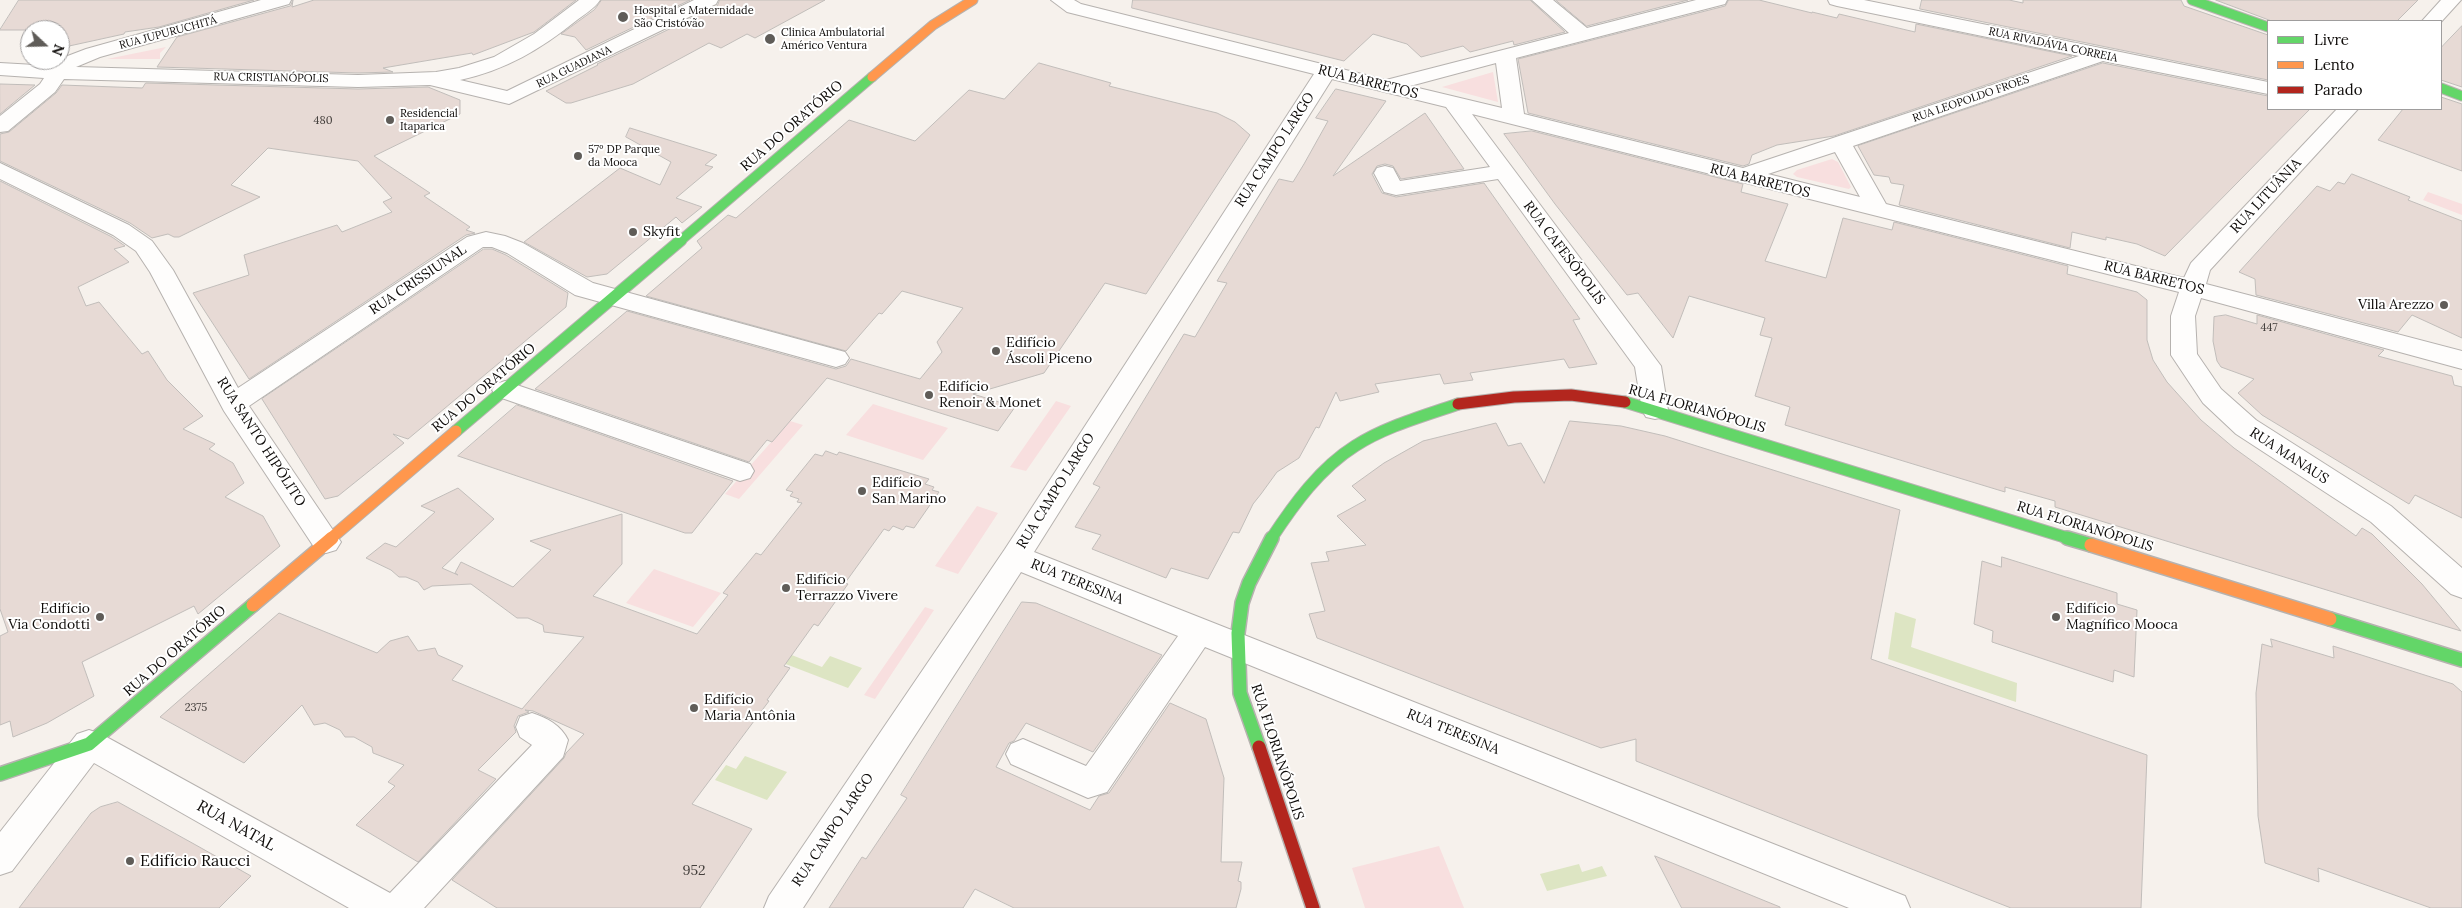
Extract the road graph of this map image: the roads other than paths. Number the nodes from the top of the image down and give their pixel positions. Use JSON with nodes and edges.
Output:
{"nodes":[{"id":1,"x":282,"y":0,"type":"edge"},
{"id":2,"x":591,"y":0,"type":"edge"},
{"id":3,"x":709,"y":0,"type":"edge"},
{"id":4,"x":973,"y":0,"type":"edge"},
{"id":5,"x":1060,"y":0,"type":"edge"},
{"id":6,"x":1541,"y":0,"type":"edge"},
{"id":7,"x":1718,"y":0,"type":"edge"},
{"id":8,"x":1838,"y":0,"type":"edge"},
{"id":9,"x":2192,"y":0,"type":"edge"},
{"id":10,"x":2452,"y":0,"type":"edge"},
{"id":11,"x":2432,"y":20,"type":"edge"},
{"id":12,"x":2267,"y":27,"type":"edge"},
{"id":13,"x":1582,"y":34,"type":"junction"},
{"id":14,"x":1505,"y":54,"type":"junction"},
{"id":15,"x":2101,"y":55,"type":"junction"},
{"id":16,"x":0,"y":69,"type":"edge"},
{"id":17,"x":1326,"y":72,"type":"junction"},
{"id":18,"x":57,"y":73,"type":"junction"},
{"id":19,"x":433,"y":80,"type":"junction"},
{"id":20,"x":1383,"y":86,"type":"junction"},
{"id":21,"x":2267,"y":88,"type":"edge"},
{"id":22,"x":2442,"y":88,"type":"edge"},
{"id":23,"x":2462,"y":96,"type":"edge"},
{"id":24,"x":1454,"y":104,"type":"junction"},
{"id":25,"x":2347,"y":110,"type":"edge"},
{"id":26,"x":1514,"y":119,"type":"junction"},
{"id":27,"x":0,"y":126,"type":"edge"},
{"id":28,"x":1841,"y":143,"type":"junction"},
{"id":29,"x":0,"y":170,"type":"edge"},
{"id":30,"x":1504,"y":172,"type":"junction"},
{"id":31,"x":1385,"y":173,"type":"dead end"},
{"id":32,"x":1742,"y":176,"type":"junction"},
{"id":33,"x":1878,"y":210,"type":"junction"},
{"id":34,"x":2192,"y":287,"type":"junction"},
{"id":35,"x":615,"y":297,"type":"junction"},
{"id":36,"x":836,"y":358,"type":"dead end"},
{"id":37,"x":2462,"y":360,"type":"edge"},
{"id":38,"x":505,"y":390,"type":"junction"},
{"id":39,"x":234,"y":404,"type":"junction"},
{"id":40,"x":1655,"y":410,"type":"junction"},
{"id":41,"x":740,"y":471,"type":"dead end"},
{"id":42,"x":326,"y":542,"type":"junction"},
{"id":43,"x":1014,"y":557,"type":"junction"},
{"id":44,"x":2462,"y":586,"type":"edge"},
{"id":45,"x":1200,"y":630,"type":"junction"},
{"id":46,"x":1239,"y":646,"type":"junction"},
{"id":47,"x":2462,"y":660,"type":"edge"},
{"id":48,"x":532,"y":727,"type":"dead end"},
{"id":49,"x":90,"y":744,"type":"junction"},
{"id":50,"x":1023,"y":754,"type":"dead end"},
{"id":51,"x":0,"y":774,"type":"edge"},
{"id":52,"x":0,"y":860,"type":"edge"},
{"id":53,"x":383,"y":908,"type":"edge"},
{"id":54,"x":400,"y":908,"type":"edge"},
{"id":55,"x":782,"y":908,"type":"edge"},
{"id":56,"x":1313,"y":908,"type":"edge"},
{"id":57,"x":1892,"y":908,"type":"edge"}],
"edges":[{"from":1,"to":18,"type":"street","name":"RUA JUPURUCHITÁ"},
{"from":2,"to":19,"type":"street","name":"RUA CRISTIANÓPOLIS"},
{"from":3,"to":19,"type":"street","name":"RUA GUADIANA"},
{"from":4,"to":35,"type":"street","name":"RUA DO ORATÓRIO"},
{"from":5,"to":17,"type":"street","name":"RUA BARRETOS"},
{"from":6,"to":13,"type":"street"},
{"from":7,"to":13,"type":"street"},
{"from":8,"to":15,"type":"street","name":"RUA RIVADÁVIA CORREIA"},
{"from":9,"to":12,"type":"street"},
{"from":10,"to":11,"type":"street"},
{"from":13,"to":14,"type":"street"},
{"from":14,"to":20,"type":"street"},
{"from":14,"to":26,"type":"street"},
{"from":15,"to":21,"type":"street","name":"RUA RIVADÁVIA CORREIA"},
{"from":15,"to":28,"type":"street","name":"RUA LEOPOLDO FROES"},
{"from":16,"to":18,"type":"street","name":"RUA CRISTIANÓPOLIS"},
{"from":17,"to":20,"type":"street","name":"RUA BARRETOS"},
{"from":17,"to":43,"type":"street","name":"RUA CAMPO LARGO"},
{"from":18,"to":19,"type":"street","name":"RUA CRISTIANÓPOLIS"},
{"from":18,"to":27,"type":"street","name":"RUA JUPURUCHITÁ"},
{"from":20,"to":24,"type":"street","name":"RUA BARRETOS"},
{"from":22,"to":23,"type":"street"},
{"from":24,"to":26,"type":"street","name":"RUA BARRETOS"},
{"from":24,"to":30,"type":"street","name":"RUA CAFESÓPOLIS"},
{"from":25,"to":34,"type":"street","name":"RUA LITUÂNIA"},
{"from":26,"to":32,"type":"street","name":"RUA BARRETOS"},
{"from":28,"to":32,"type":"street","name":"RUA LEOPOLDO FROES"},
{"from":28,"to":33,"type":"street"},
{"from":29,"to":39,"type":"street","name":"RUA SANTO HIPÓLITO"},
{"from":30,"to":31,"type":"street"},
{"from":30,"to":40,"type":"street","name":"RUA CAFESÓPOLIS"},
{"from":32,"to":33,"type":"street","name":"RUA BARRETOS"},
{"from":33,"to":34,"type":"street","name":"RUA BARRETOS"},
{"from":34,"to":37,"type":"street","name":"RUA BARRETOS"},
{"from":34,"to":44,"type":"street","name":"RUA MANAUS"},
{"from":35,"to":36,"type":"street","name":"RUA CRISSIUNAL"},
{"from":35,"to":38,"type":"street","name":"RUA DO ORATÓRIO"},
{"from":35,"to":39,"type":"street","name":"RUA CRISSIUNAL"},
{"from":38,"to":41,"type":"street"},
{"from":38,"to":42,"type":"street","name":"RUA DO ORATÓRIO"},
{"from":39,"to":42,"type":"street","name":"RUA SANTO HIPÓLITO"},
{"from":40,"to":46,"type":"street","name":"RUA FLORIANÓPOLIS"},
{"from":40,"to":47,"type":"street","name":"RUA FLORIANÓPOLIS"},
{"from":42,"to":49,"type":"street","name":"RUA DO ORATÓRIO"},
{"from":43,"to":45,"type":"street","name":"RUA TERESINA"},
{"from":43,"to":55,"type":"street","name":"RUA CAMPO LARGO"},
{"from":45,"to":46,"type":"street","name":"RUA TERESINA"},
{"from":45,"to":50,"type":"street"},
{"from":46,"to":56,"type":"street","name":"RUA FLORIANÓPOLIS"},
{"from":46,"to":57,"type":"street","name":"RUA TERESINA"},
{"from":48,"to":54,"type":"street"},
{"from":49,"to":51,"type":"street","name":"RUA DO ORATÓRIO"},
{"from":49,"to":52,"type":"street"},
{"from":49,"to":53,"type":"street","name":"RUA NATAL"}]}
